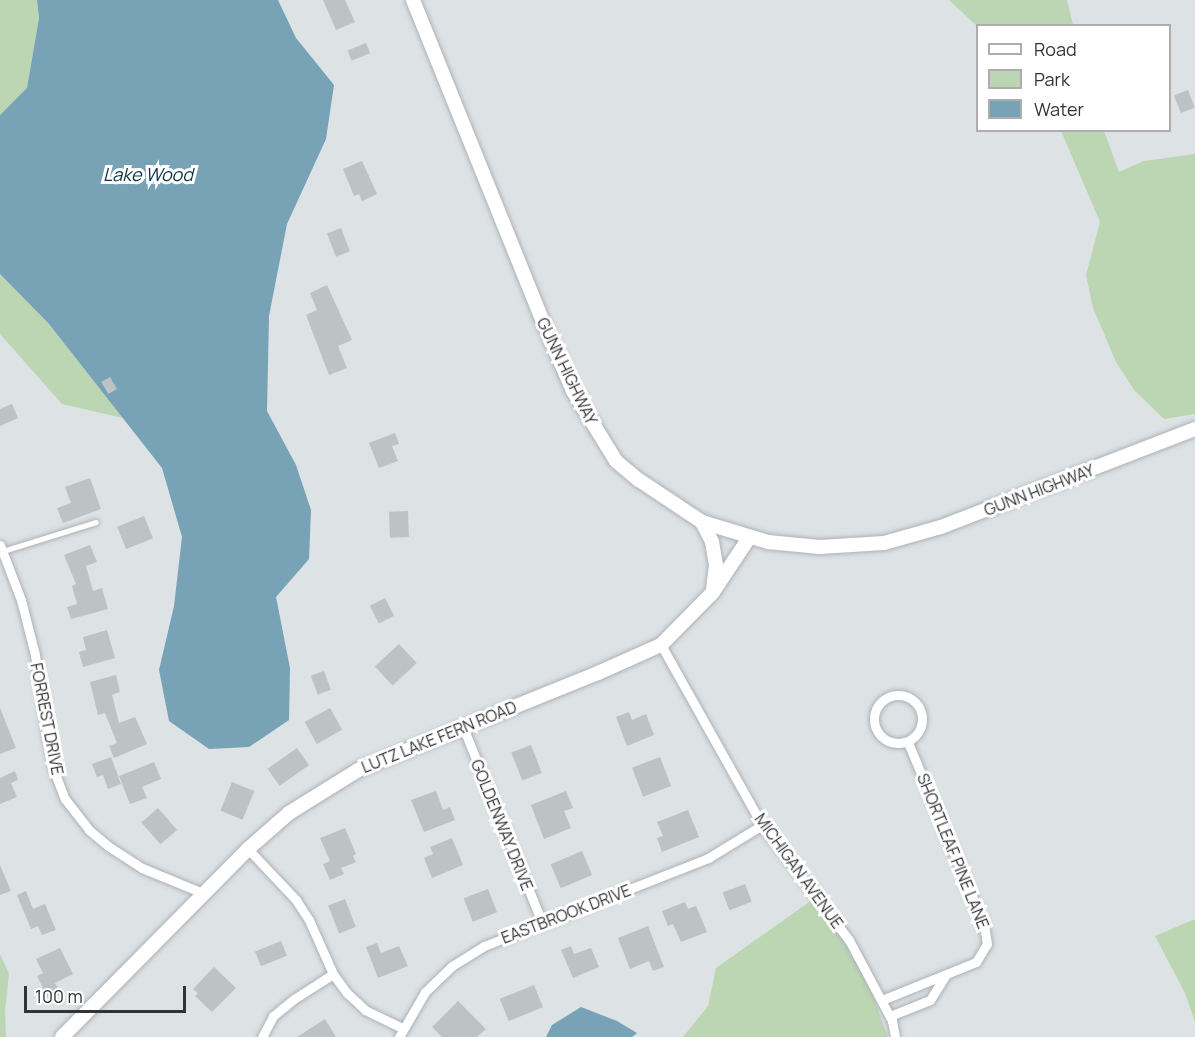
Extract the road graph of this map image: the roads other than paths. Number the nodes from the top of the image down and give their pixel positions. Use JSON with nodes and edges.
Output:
{"nodes":[{"id":1,"x":413,"y":0,"type":"edge"},
{"id":2,"x":1195,"y":429,"type":"edge"},
{"id":3,"x":96,"y":522,"type":"dead end"},
{"id":4,"x":702,"y":522,"type":"junction"},
{"id":5,"x":749,"y":538,"type":"junction"},
{"id":6,"x":2,"y":548,"type":"edge"},
{"id":7,"x":712,"y":592,"type":"junction"},
{"id":8,"x":661,"y":645,"type":"junction"},
{"id":9,"x":463,"y":728,"type":"junction"},
{"id":10,"x":908,"y":742,"type":"junction"},
{"id":11,"x":762,"y":825,"type":"junction"},
{"id":12,"x":248,"y":849,"type":"junction"},
{"id":13,"x":203,"y":893,"type":"junction"},
{"id":14,"x":542,"y":923,"type":"junction"},
{"id":15,"x":333,"y":974,"type":"junction"},
{"id":16,"x":945,"y":976,"type":"junction"},
{"id":17,"x":882,"y":1000,"type":"junction"},
{"id":18,"x":890,"y":1016,"type":"junction"},
{"id":19,"x":401,"y":1033,"type":"edge"},
{"id":20,"x":62,"y":1037,"type":"edge"},
{"id":21,"x":262,"y":1037,"type":"edge"},
{"id":22,"x":895,"y":1037,"type":"edge"}],
"edges":[{"from":1,"to":4,"type":"main road","name":"GUNN HIGHWAY"},
{"from":2,"to":5,"type":"main road","name":"GUNN HIGHWAY"},
{"from":3,"to":6,"type":"lane"},
{"from":4,"to":5,"type":"main road","name":"GUNN HIGHWAY"},
{"from":4,"to":7,"type":"main road"},
{"from":5,"to":7,"type":"main road","name":"LUTZ LAKE FERN ROAD"},
{"from":6,"to":13,"type":"street","name":"FORREST DRIVE"},
{"from":7,"to":8,"type":"main road","name":"LUTZ LAKE FERN ROAD"},
{"from":8,"to":9,"type":"main road","name":"LUTZ LAKE FERN ROAD"},
{"from":8,"to":11,"type":"street","name":"MICHIGAN AVENUE"},
{"from":9,"to":12,"type":"main road","name":"LUTZ LAKE FERN ROAD"},
{"from":9,"to":14,"type":"street","name":"GOLDENWAY DRIVE"},
{"from":10,"to":10,"type":"street"},
{"from":10,"to":16,"type":"street","name":"SHORTLEAF PINE LANE"},
{"from":11,"to":14,"type":"street","name":"EASTBROOK DRIVE"},
{"from":11,"to":17,"type":"street","name":"MICHIGAN AVENUE"},
{"from":12,"to":13,"type":"main road","name":"LUTZ LAKE FERN ROAD"},
{"from":12,"to":15,"type":"street"},
{"from":13,"to":20,"type":"main road","name":"LUTZ LAKE FERN ROAD"},
{"from":14,"to":19,"type":"street","name":"EASTBROOK DRIVE"},
{"from":15,"to":19,"type":"street"},
{"from":15,"to":21,"type":"street"},
{"from":16,"to":17,"type":"street","name":"SHORTLEAF PINE LANE"},
{"from":16,"to":18,"type":"street"},
{"from":17,"to":18,"type":"street","name":"MICHIGAN AVENUE"},
{"from":18,"to":22,"type":"street","name":"MICHIGAN AVENUE"}]}
